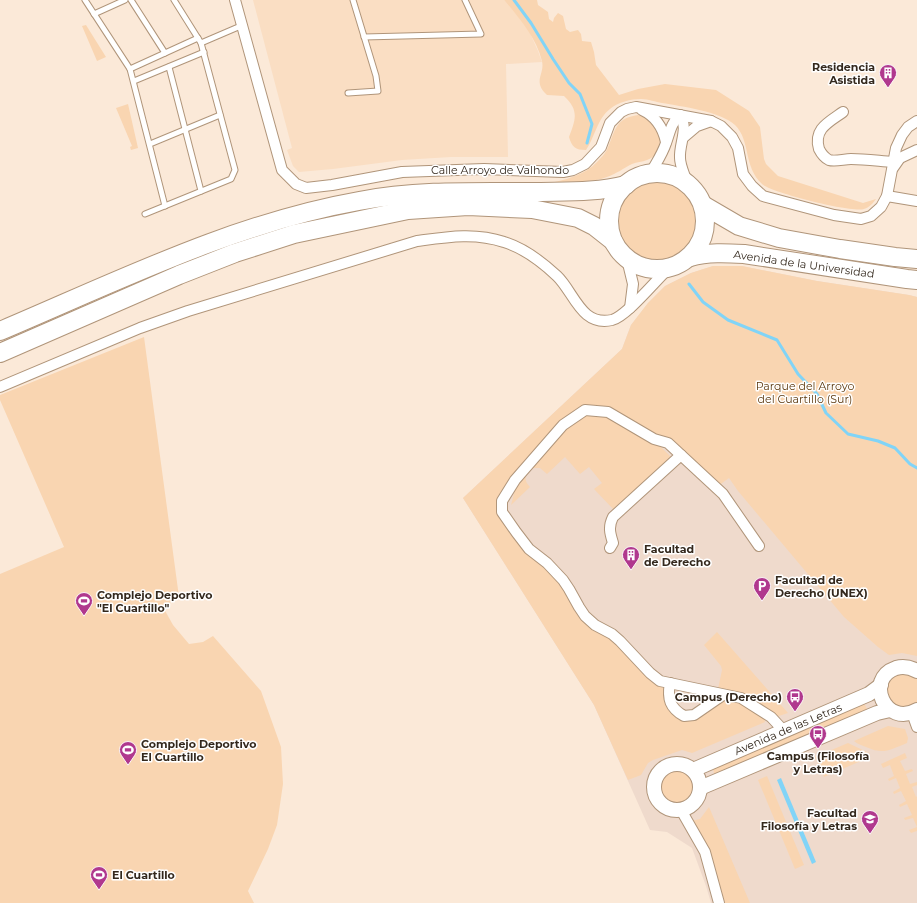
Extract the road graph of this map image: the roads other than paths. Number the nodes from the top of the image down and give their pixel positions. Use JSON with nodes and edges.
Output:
{"nodes":[{"id":1,"x":85,"y":0,"type":"edge"},
{"id":2,"x":125,"y":0,"type":"edge"},
{"id":3,"x":131,"y":0,"type":"edge"},
{"id":4,"x":174,"y":0,"type":"edge"},
{"id":5,"x":235,"y":0,"type":"edge"},
{"id":6,"x":353,"y":0,"type":"edge"},
{"id":7,"x":465,"y":0,"type":"edge"},
{"id":8,"x":94,"y":14,"type":"junction"},
{"id":9,"x":243,"y":25,"type":"junction"},
{"id":10,"x":364,"y":37,"type":"junction"},
{"id":11,"x":198,"y":38,"type":"junction"},
{"id":12,"x":201,"y":43,"type":"junction"},
{"id":13,"x":204,"y":52,"type":"junction"},
{"id":14,"x":165,"y":53,"type":"junction"},
{"id":15,"x":169,"y":66,"type":"junction"},
{"id":16,"x":130,"y":69,"type":"junction"},
{"id":17,"x":134,"y":81,"type":"junction"},
{"id":18,"x":348,"y":93,"type":"dead end"},
{"id":19,"x":636,"y":107,"type":"junction"},
{"id":20,"x":843,"y":112,"type":"dead end"},
{"id":21,"x":220,"y":115,"type":"junction"},
{"id":22,"x":680,"y":115,"type":"junction"},
{"id":23,"x":711,"y":121,"type":"junction"},
{"id":24,"x":917,"y":121,"type":"edge"},
{"id":25,"x":185,"y":129,"type":"junction"},
{"id":26,"x":684,"y":137,"type":"junction"},
{"id":27,"x":666,"y":143,"type":"junction"},
{"id":28,"x":150,"y":144,"type":"junction"},
{"id":29,"x":917,"y":150,"type":"edge"},
{"id":30,"x":893,"y":165,"type":"junction"},
{"id":31,"x":650,"y":174,"type":"junction"},
{"id":32,"x":687,"y":183,"type":"junction"},
{"id":33,"x":626,"y":185,"type":"junction"},
{"id":34,"x":201,"y":191,"type":"junction"},
{"id":35,"x":887,"y":196,"type":"junction"},
{"id":36,"x":917,"y":201,"type":"edge"},
{"id":37,"x":703,"y":205,"type":"junction"},
{"id":38,"x":165,"y":206,"type":"junction"},
{"id":39,"x":145,"y":214,"type":"dead end"},
{"id":40,"x":612,"y":241,"type":"junction"},
{"id":41,"x":690,"y":257,"type":"junction"},
{"id":42,"x":917,"y":258,"type":"edge"},
{"id":43,"x":627,"y":260,"type":"junction"},
{"id":44,"x":668,"y":269,"type":"junction"},
{"id":45,"x":915,"y":281,"type":"edge"},
{"id":46,"x":630,"y":308,"type":"junction"},
{"id":47,"x":0,"y":331,"type":"edge"},
{"id":48,"x":0,"y":354,"type":"edge"},
{"id":49,"x":0,"y":387,"type":"edge"},
{"id":50,"x":681,"y":455,"type":"junction"},
{"id":51,"x":759,"y":546,"type":"dead end"},
{"id":52,"x":610,"y":548,"type":"dead end"},
{"id":53,"x":916,"y":670,"type":"edge"},
{"id":54,"x":670,"y":683,"type":"junction"},
{"id":55,"x":881,"y":684,"type":"junction"},
{"id":56,"x":723,"y":694,"type":"junction"},
{"id":57,"x":890,"y":710,"type":"junction"},
{"id":58,"x":914,"y":712,"type":"edge"},
{"id":59,"x":917,"y":727,"type":"edge"},
{"id":60,"x":784,"y":731,"type":"junction"},
{"id":61,"x":693,"y":770,"type":"junction"},
{"id":62,"x":700,"y":788,"type":"junction"},
{"id":63,"x":681,"y":810,"type":"junction"},
{"id":64,"x":719,"y":903,"type":"edge"}],
"edges":[{"from":1,"to":8,"type":"lane"},
{"from":2,"to":8,"type":"lane"},
{"from":3,"to":14,"type":"lane"},
{"from":4,"to":11,"type":"lane"},
{"from":5,"to":9,"type":"street","name":"Calle Arroyo de Valhondo"},
{"from":6,"to":10,"type":"lane"},
{"from":7,"to":10,"type":"lane"},
{"from":8,"to":16,"type":"lane"},
{"from":9,"to":12,"type":"lane"},
{"from":9,"to":19,"type":"street","name":"Calle Arroyo de Valhondo"},
{"from":10,"to":18,"type":"lane"},
{"from":11,"to":12,"type":"lane"},
{"from":11,"to":14,"type":"lane"},
{"from":12,"to":13,"type":"lane"},
{"from":13,"to":15,"type":"lane"},
{"from":13,"to":21,"type":"lane"},
{"from":14,"to":16,"type":"lane"},
{"from":15,"to":17,"type":"lane"},
{"from":15,"to":25,"type":"lane"},
{"from":16,"to":17,"type":"lane"},
{"from":17,"to":28,"type":"lane"},
{"from":19,"to":22,"type":"street"},
{"from":19,"to":27,"type":"street"},
{"from":20,"to":30,"type":"street"},
{"from":21,"to":25,"type":"lane"},
{"from":21,"to":34,"type":"lane"},
{"from":22,"to":23,"type":"street"},
{"from":22,"to":26,"type":"street"},
{"from":22,"to":27,"type":"street"},
{"from":23,"to":26,"type":"street"},
{"from":23,"to":35,"type":"street"},
{"from":24,"to":30,"type":"street"},
{"from":25,"to":28,"type":"lane"},
{"from":25,"to":34,"type":"lane"},
{"from":26,"to":32,"type":"street"},
{"from":27,"to":31,"type":"street"},
{"from":28,"to":38,"type":"lane"},
{"from":29,"to":30,"type":"street"},
{"from":30,"to":35,"type":"street"},
{"from":31,"to":32,"type":"highway"},
{"from":31,"to":33,"type":"highway"},
{"from":32,"to":37,"type":"highway"},
{"from":33,"to":40,"type":"highway"},
{"from":33,"to":47,"type":"highway"},
{"from":34,"to":38,"type":"lane"},
{"from":35,"to":36,"type":"street"},
{"from":37,"to":41,"type":"highway"},
{"from":37,"to":42,"type":"highway","name":"Avenida de la Universidad"},
{"from":38,"to":39,"type":"lane"},
{"from":40,"to":43,"type":"highway"},
{"from":40,"to":48,"type":"highway"},
{"from":41,"to":44,"type":"highway"},
{"from":41,"to":45,"type":"highway","name":"Avenida de la Universidad"},
{"from":43,"to":44,"type":"highway"},
{"from":43,"to":46,"type":"street"},
{"from":44,"to":46,"type":"street"},
{"from":46,"to":49,"type":"street"},
{"from":50,"to":51,"type":"street"},
{"from":50,"to":52,"type":"street"},
{"from":50,"to":54,"type":"street"},
{"from":53,"to":55,"type":"main road","name":"Avenida de las Letras"},
{"from":54,"to":56,"type":"street"},
{"from":54,"to":56,"type":"street"},
{"from":55,"to":57,"type":"main road"},
{"from":55,"to":60,"type":"main road","name":"Avenida de las Letras"},
{"from":56,"to":60,"type":"street"},
{"from":57,"to":58,"type":"main road"},
{"from":57,"to":62,"type":"main road","name":"Avenida de las Letras"},
{"from":58,"to":59,"type":"street"},
{"from":60,"to":61,"type":"main road","name":"Avenida de las Letras"},
{"from":61,"to":62,"type":"main road"},
{"from":61,"to":63,"type":"main road"},
{"from":62,"to":63,"type":"main road"},
{"from":63,"to":64,"type":"street"}]}
